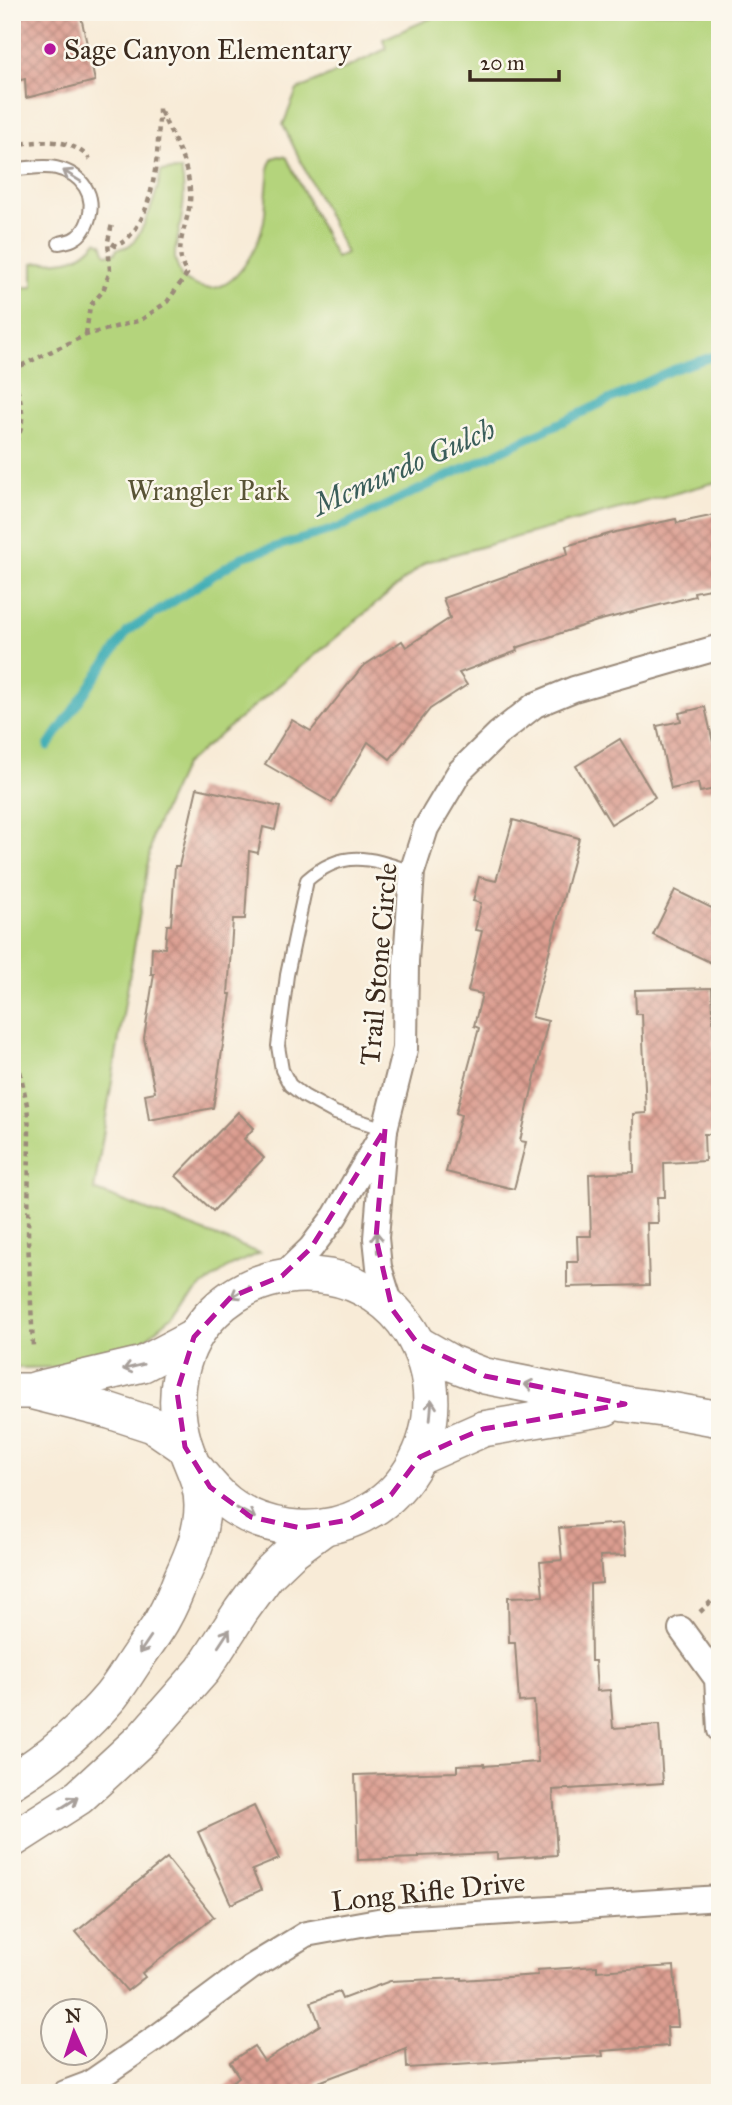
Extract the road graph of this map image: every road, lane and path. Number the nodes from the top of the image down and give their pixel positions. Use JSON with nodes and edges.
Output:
{"nodes":[{"id":1,"x":12,"y":169,"type":"edge"},
{"id":2,"x":59,"y":243,"type":"dead end"},
{"id":3,"x":86,"y":335,"type":"junction"},
{"id":4,"x":12,"y":370,"type":"edge"},
{"id":5,"x":12,"y":380,"type":"edge"},
{"id":6,"x":12,"y":450,"type":"edge"},
{"id":7,"x":720,"y":647,"type":"edge"},
{"id":8,"x":412,"y":872,"type":"junction"},
{"id":9,"x":12,"y":1032,"type":"edge"},
{"id":10,"x":385,"y":1129,"type":"junction"},
{"id":11,"x":282,"y":1276,"type":"junction"},
{"id":12,"x":392,"y":1309,"type":"junction"},
{"id":13,"x":194,"y":1337,"type":"junction"},
{"id":14,"x":418,"y":1344,"type":"junction"},
{"id":15,"x":33,"y":1347,"type":"dead end"},
{"id":16,"x":21,"y":1391,"type":"edge"},
{"id":17,"x":625,"y":1404,"type":"junction"},
{"id":18,"x":720,"y":1419,"type":"edge"},
{"id":19,"x":420,"y":1457,"type":"junction"},
{"id":20,"x":191,"y":1458,"type":"junction"},
{"id":21,"x":325,"y":1527,"type":"junction"},
{"id":22,"x":681,"y":1629,"type":"dead end"},
{"id":23,"x":720,"y":1730,"type":"edge"},
{"id":24,"x":12,"y":1781,"type":"edge"},
{"id":25,"x":12,"y":1840,"type":"edge"},
{"id":26,"x":720,"y":1898,"type":"edge"},
{"id":27,"x":65,"y":2093,"type":"edge"}],
"edges":[{"from":2,"to":1,"type":"lane","one_way":true},
{"from":3,"to":3,"type":"path"},
{"from":3,"to":4,"type":"path"},
{"from":5,"to":6,"type":"path"},
{"from":7,"to":8,"type":"street","name":"Trail Stone Circle"},
{"from":8,"to":10,"type":"street","name":"Trail Stone Circle"},
{"from":8,"to":10,"type":"lane"},
{"from":9,"to":15,"type":"path"},
{"from":10,"to":11,"type":"street","name":"Trail Stone Circle"},
{"from":12,"to":10,"type":"street","name":"Trail Stone Circle","one_way":true},
{"from":11,"to":12,"type":"street"},
{"from":11,"to":13,"type":"street","one_way":true},
{"from":12,"to":14,"type":"street"},
{"from":13,"to":16,"type":"street","one_way":true},
{"from":13,"to":20,"type":"street"},
{"from":17,"to":14,"type":"street","one_way":true},
{"from":19,"to":14,"type":"street","one_way":true},
{"from":16,"to":20,"type":"street"},
{"from":17,"to":18,"type":"street"},
{"from":17,"to":19,"type":"street"},
{"from":19,"to":21,"type":"street"},
{"from":20,"to":21,"type":"street","one_way":true},
{"from":20,"to":24,"type":"street","one_way":true},
{"from":25,"to":21,"type":"street","one_way":true},
{"from":22,"to":23,"type":"street"},
{"from":26,"to":27,"type":"street","name":"Long Rifle Drive"}]}
